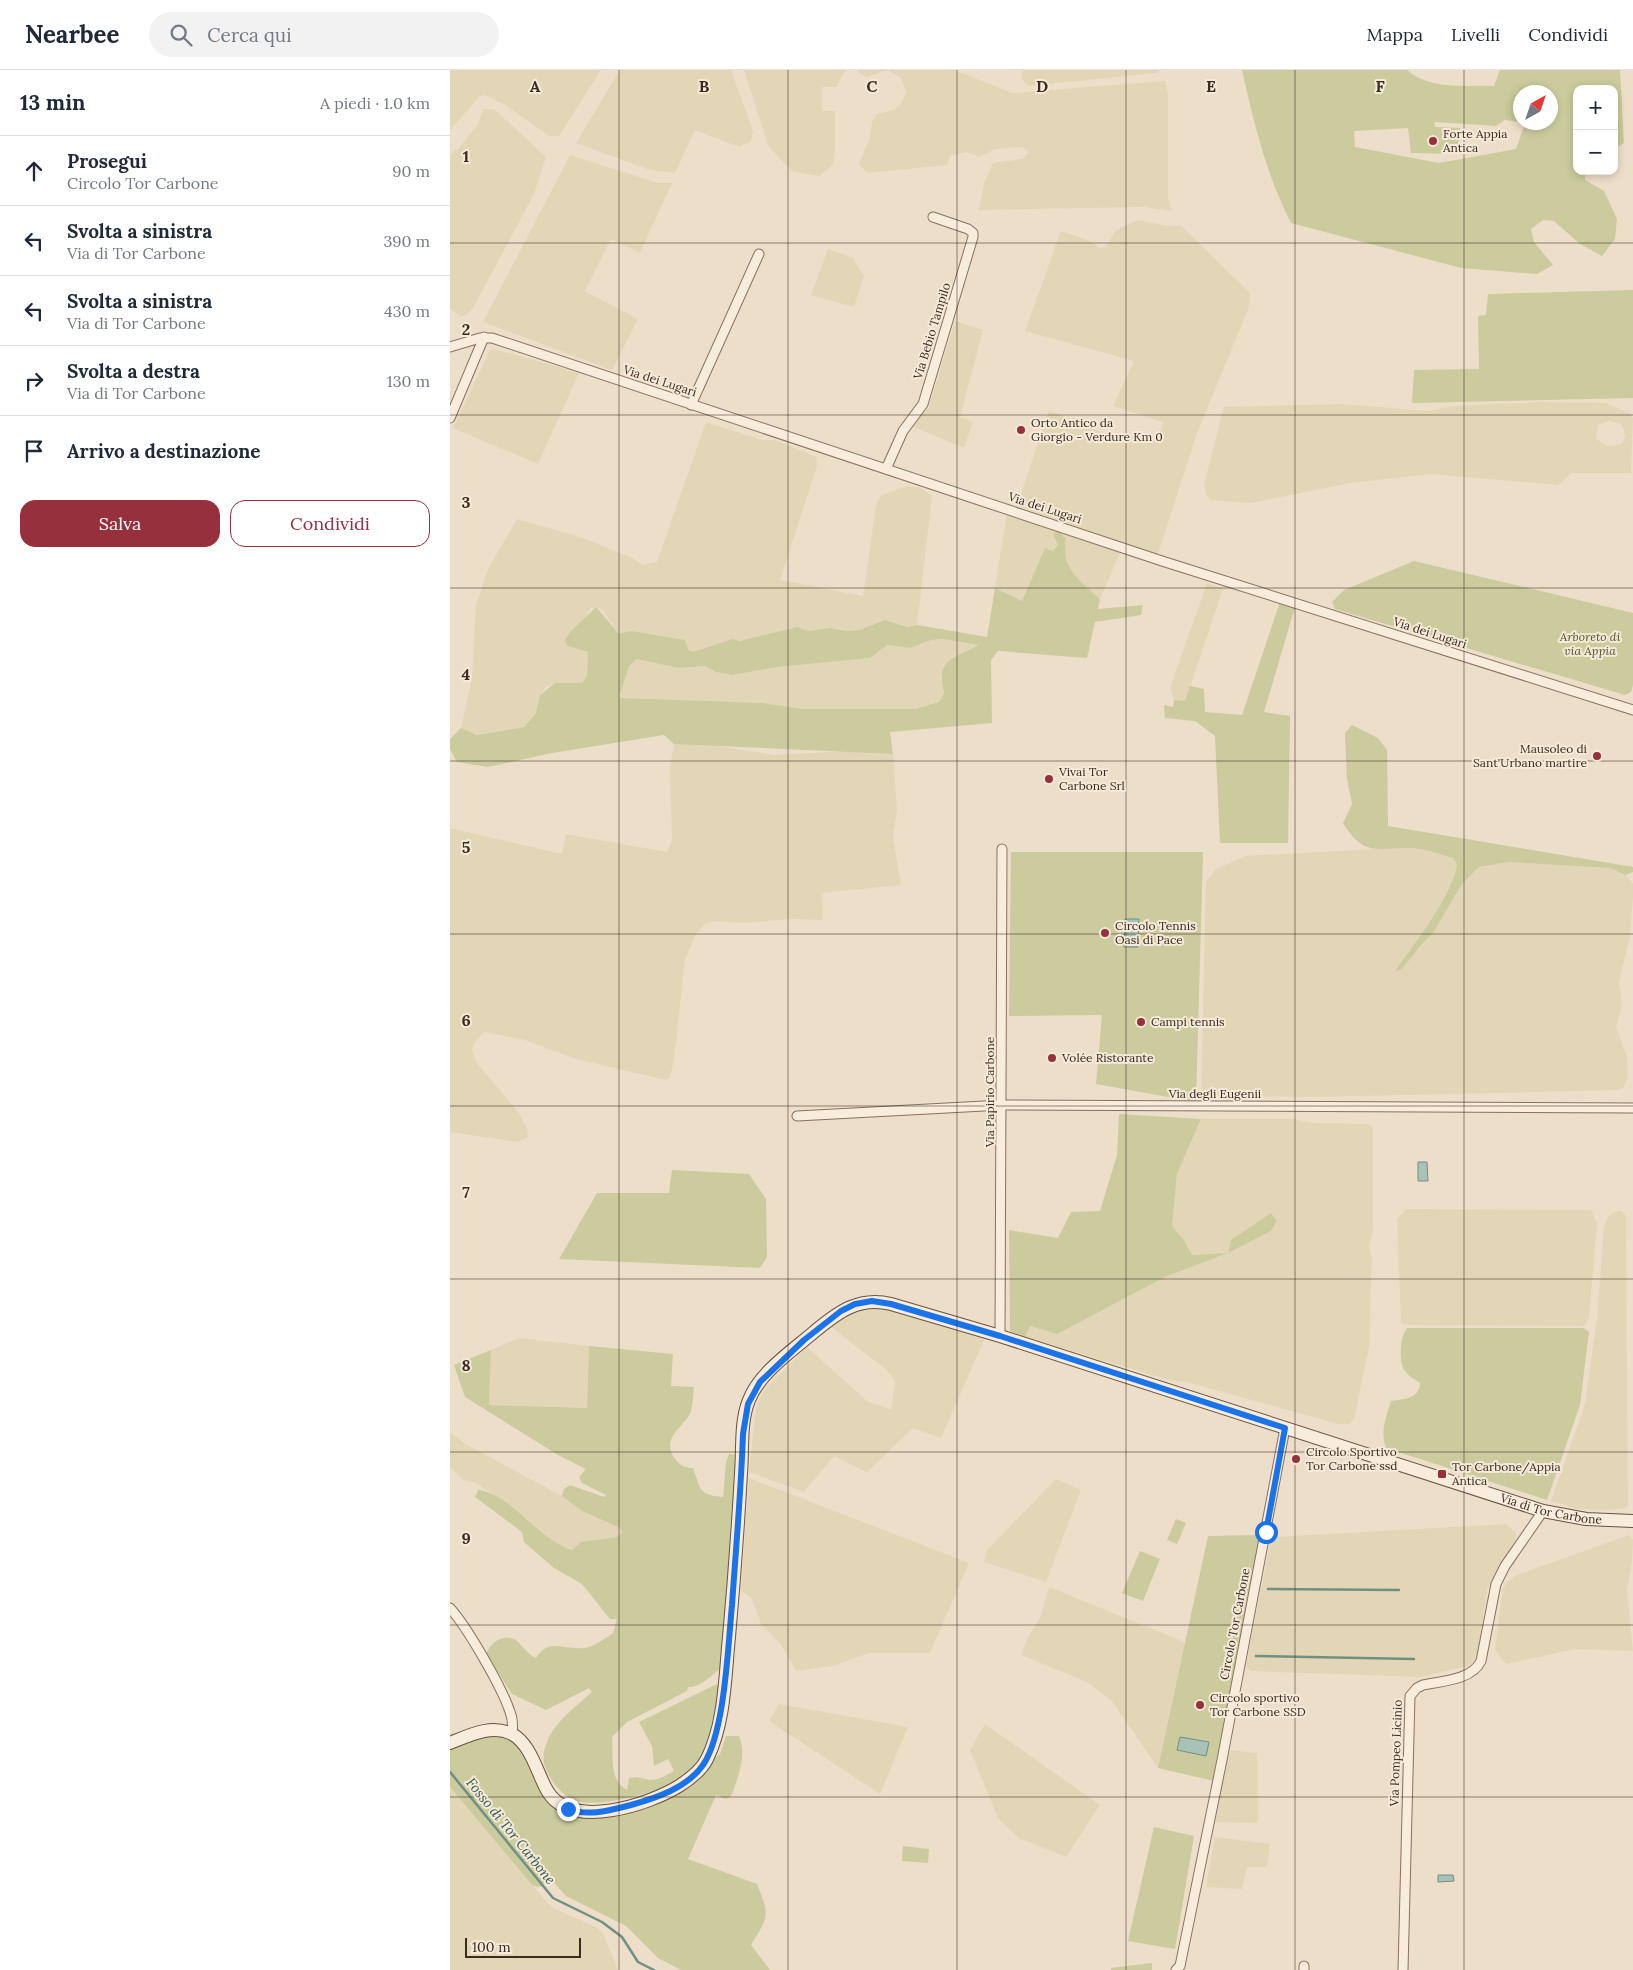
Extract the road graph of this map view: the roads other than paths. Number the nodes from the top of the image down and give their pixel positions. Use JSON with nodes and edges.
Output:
{"nodes":[{"id":1,"x":934,"y":217,"type":"dead end"},
{"id":2,"x":759,"y":254,"type":"dead end"},
{"id":3,"x":484,"y":337,"type":"junction"},
{"id":4,"x":450,"y":348,"type":"edge"},
{"id":5,"x":691,"y":405,"type":"junction"},
{"id":6,"x":450,"y":418,"type":"edge"},
{"id":7,"x":886,"y":469,"type":"junction"},
{"id":8,"x":1633,"y":710,"type":"edge"},
{"id":9,"x":1002,"y":849,"type":"dead end"},
{"id":10,"x":1003,"y":1105,"type":"junction"},
{"id":11,"x":1633,"y":1108,"type":"edge"},
{"id":12,"x":797,"y":1116,"type":"dead end"},
{"id":13,"x":1000,"y":1336,"type":"junction"},
{"id":14,"x":1285,"y":1428,"type":"junction"},
{"id":15,"x":1544,"y":1511,"type":"junction"},
{"id":16,"x":1633,"y":1521,"type":"edge"},
{"id":17,"x":450,"y":1608,"type":"edge"},
{"id":18,"x":512,"y":1734,"type":"junction"},
{"id":19,"x":450,"y":1742,"type":"edge"},
{"id":20,"x":1176,"y":1970,"type":"edge"},
{"id":21,"x":1403,"y":1970,"type":"edge"}],
"edges":[{"from":1,"to":7,"type":"street","name":"Via Bebio Tampilo"},
{"from":2,"to":5,"type":"street"},
{"from":3,"to":4,"type":"street"},
{"from":3,"to":5,"type":"street","name":"Via dei Lugari"},
{"from":3,"to":6,"type":"street"},
{"from":5,"to":7,"type":"street","name":"Via dei Lugari"},
{"from":7,"to":8,"type":"street","name":"Via dei Lugari"},
{"from":9,"to":10,"type":"street","name":"Via Papirio Carbone"},
{"from":10,"to":11,"type":"street","name":"Via degli Eugenii"},
{"from":10,"to":12,"type":"street","name":"Via degli Eugenii"},
{"from":10,"to":13,"type":"street","name":"Via Papirio Carbone"},
{"from":13,"to":14,"type":"main road","name":"Via di Tor Carbone"},
{"from":13,"to":18,"type":"main road","name":"Via di Tor Carbone"},
{"from":14,"to":15,"type":"main road","name":"Via di Tor Carbone"},
{"from":14,"to":20,"type":"street","name":"Circolo Tor Carbone"},
{"from":15,"to":16,"type":"main road","name":"Via di Tor Carbone"},
{"from":15,"to":21,"type":"street","name":"Via Pompeo Licinio"},
{"from":17,"to":18,"type":"street"},
{"from":18,"to":19,"type":"main road"}]}
